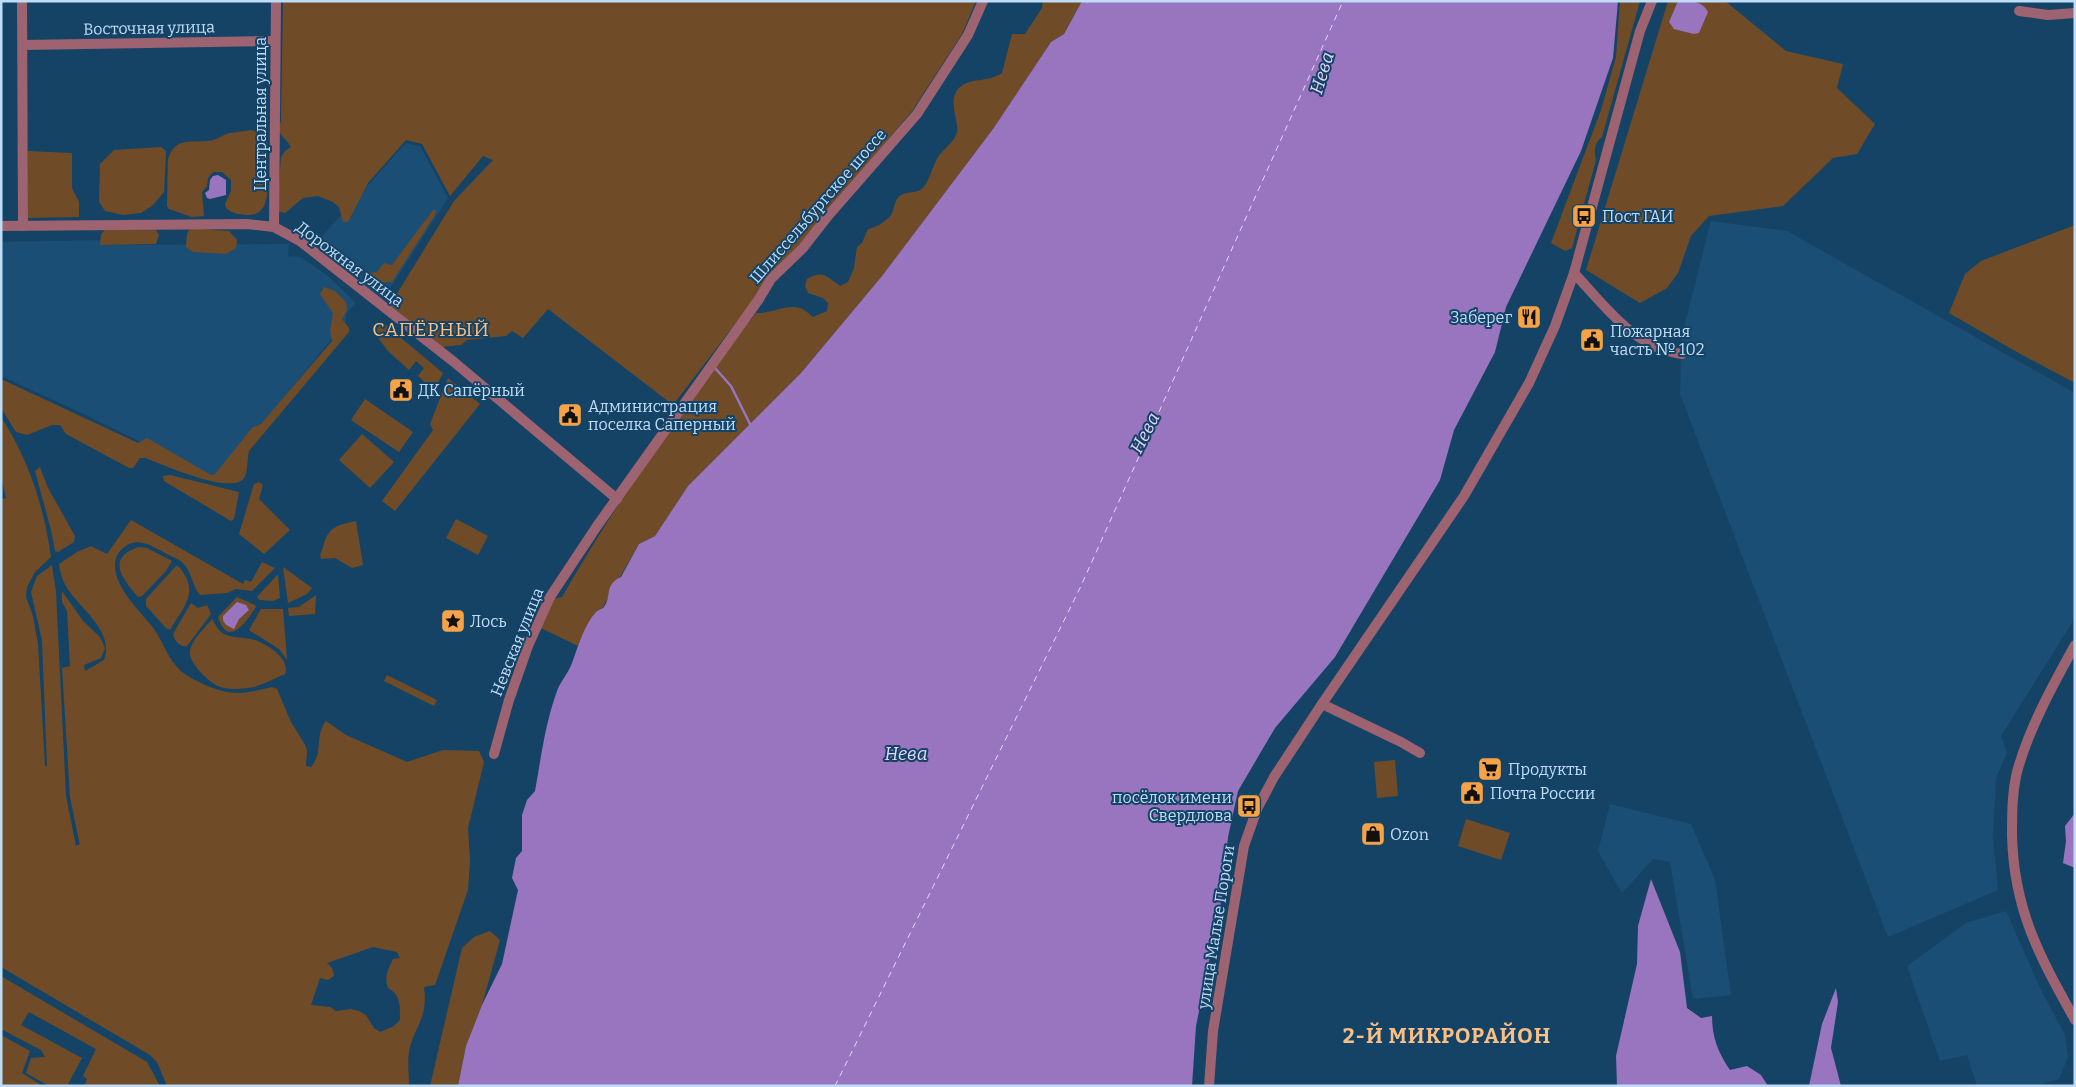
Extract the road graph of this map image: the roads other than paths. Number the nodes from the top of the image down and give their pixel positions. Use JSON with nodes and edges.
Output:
{"nodes":[{"id":1,"x":22,"y":1,"type":"edge"},
{"id":2,"x":276,"y":1,"type":"edge"},
{"id":3,"x":983,"y":1,"type":"edge"},
{"id":4,"x":1652,"y":1,"type":"edge"},
{"id":5,"x":2019,"y":11,"type":"dead end"},
{"id":6,"x":2075,"y":13,"type":"edge"},
{"id":7,"x":275,"y":41,"type":"junction"},
{"id":8,"x":23,"y":45,"type":"junction"},
{"id":9,"x":1,"y":226,"type":"edge"},
{"id":10,"x":23,"y":226,"type":"junction"},
{"id":11,"x":274,"y":228,"type":"junction"},
{"id":12,"x":1574,"y":273,"type":"junction"},
{"id":13,"x":1682,"y":354,"type":"dead end"},
{"id":14,"x":617,"y":499,"type":"junction"},
{"id":15,"x":2075,"y":645,"type":"edge"},
{"id":16,"x":1322,"y":704,"type":"junction"},
{"id":17,"x":1420,"y":753,"type":"dead end"},
{"id":18,"x":494,"y":754,"type":"dead end"},
{"id":19,"x":2075,"y":1020,"type":"edge"},
{"id":20,"x":1209,"y":1086,"type":"edge"}],
"edges":[{"from":1,"to":8,"type":"street"},
{"from":2,"to":7,"type":"street","name":"Центральная улица"},
{"from":3,"to":14,"type":"street","name":"Шлиссельбургское шоссе"},
{"from":4,"to":12,"type":"street","name":"улица Малые Пороги"},
{"from":5,"to":6,"type":"street"},
{"from":7,"to":8,"type":"street","name":"Восточная улица"},
{"from":7,"to":11,"type":"street","name":"Центральная улица"},
{"from":8,"to":10,"type":"street"},
{"from":9,"to":10,"type":"street","name":"Дорожная улица"},
{"from":10,"to":11,"type":"street","name":"Дорожная улица"},
{"from":11,"to":14,"type":"street","name":"Дорожная улица"},
{"from":12,"to":13,"type":"street"},
{"from":12,"to":16,"type":"street","name":"улица Малые Пороги"},
{"from":14,"to":18,"type":"street","name":"Невская улица"},
{"from":15,"to":19,"type":"street"},
{"from":16,"to":17,"type":"street"},
{"from":16,"to":20,"type":"street","name":"улица Малые Пороги"}]}
